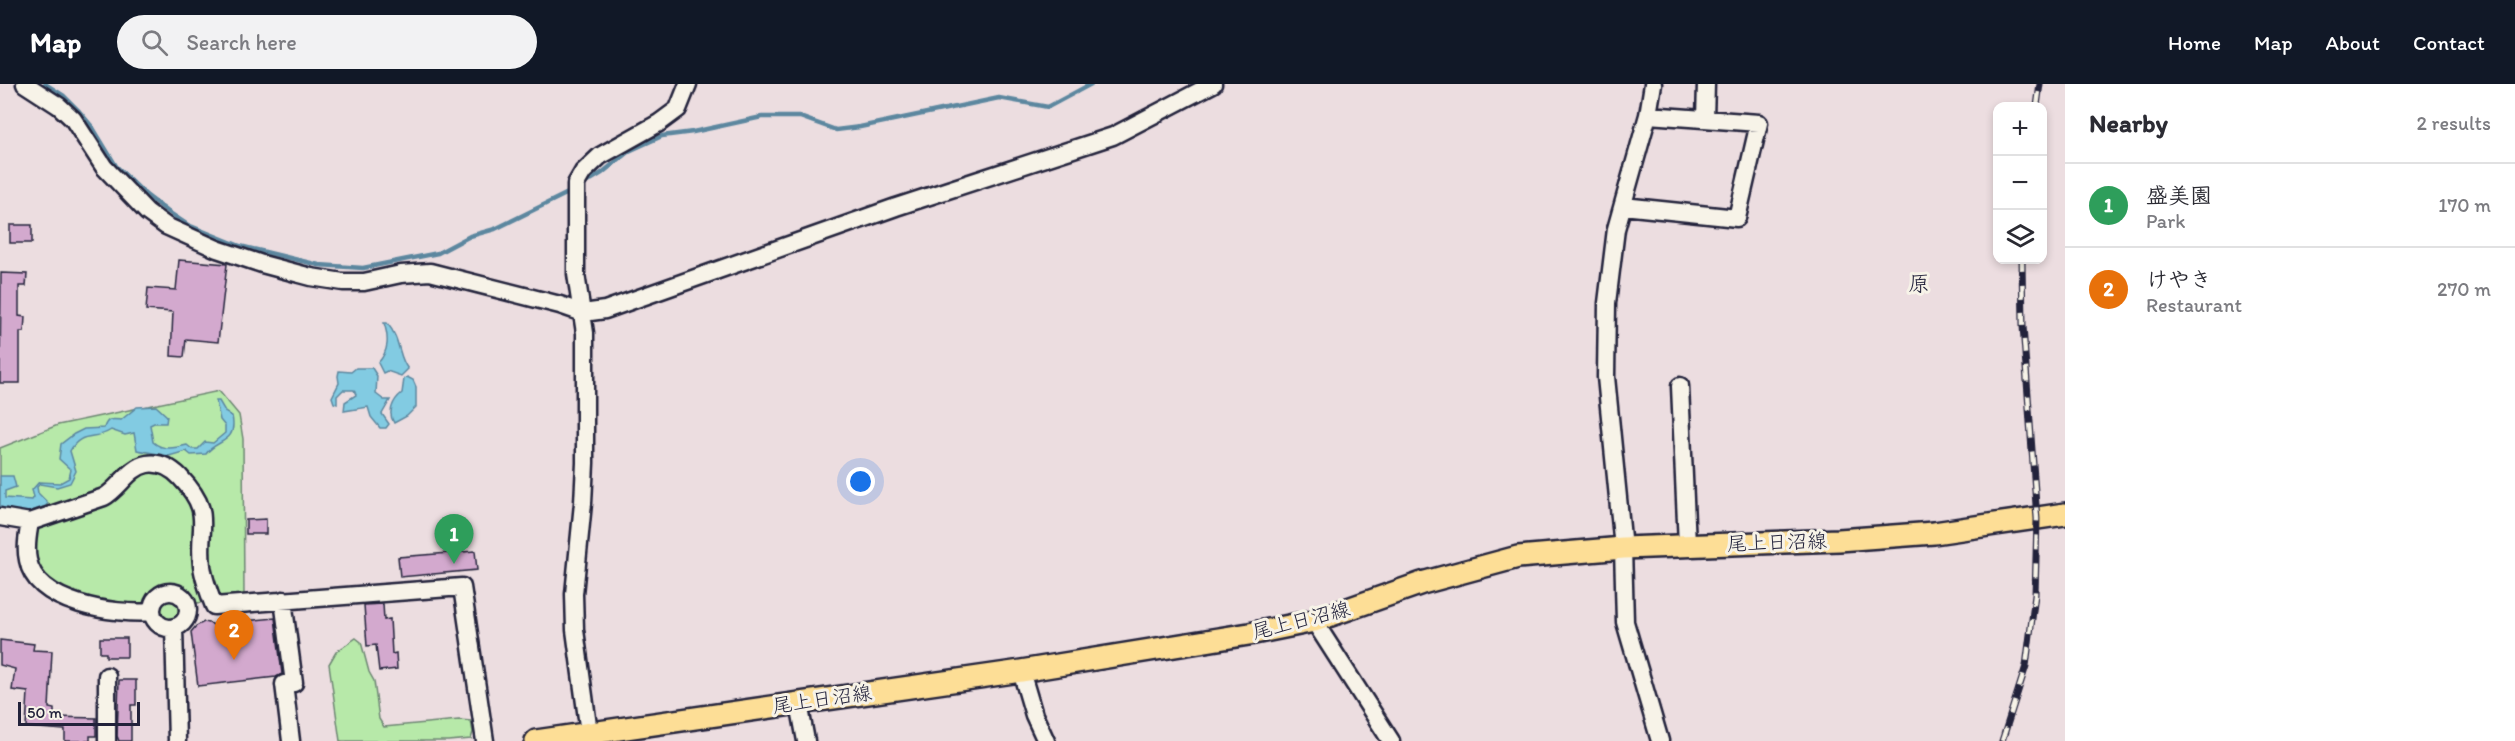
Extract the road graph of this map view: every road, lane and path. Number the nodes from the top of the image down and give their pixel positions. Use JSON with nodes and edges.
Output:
{"nodes":[{"id":1,"x":25,"y":84,"type":"edge"},
{"id":2,"x":688,"y":84,"type":"edge"},
{"id":3,"x":1213,"y":84,"type":"edge"},
{"id":4,"x":1653,"y":84,"type":"edge"},
{"id":5,"x":1706,"y":84,"type":"edge"},
{"id":6,"x":1648,"y":115,"type":"junction"},
{"id":7,"x":1705,"y":119,"type":"junction"},
{"id":8,"x":1623,"y":206,"type":"junction"},
{"id":9,"x":583,"y":313,"type":"junction"},
{"id":10,"x":1680,"y":386,"type":"dead end"},
{"id":11,"x":2065,"y":514,"type":"edge"},
{"id":12,"x":0,"y":517,"type":"edge"},
{"id":13,"x":30,"y":522,"type":"junction"},
{"id":14,"x":1687,"y":545,"type":"junction"},
{"id":15,"x":1623,"y":548,"type":"junction"},
{"id":16,"x":283,"y":600,"type":"junction"},
{"id":17,"x":214,"y":606,"type":"junction"},
{"id":18,"x":188,"y":608,"type":"junction"},
{"id":19,"x":152,"y":612,"type":"junction"},
{"id":20,"x":1314,"y":621,"type":"junction"},
{"id":21,"x":174,"y":627,"type":"junction"},
{"id":22,"x":1021,"y":671,"type":"junction"},
{"id":23,"x":107,"y":676,"type":"dead end"},
{"id":24,"x":799,"y":703,"type":"junction"},
{"id":25,"x":590,"y":733,"type":"junction"},
{"id":26,"x":106,"y":741,"type":"edge"},
{"id":27,"x":177,"y":741,"type":"edge"},
{"id":28,"x":291,"y":741,"type":"edge"},
{"id":29,"x":485,"y":741,"type":"edge"},
{"id":30,"x":536,"y":741,"type":"edge"},
{"id":31,"x":806,"y":741,"type":"edge"},
{"id":32,"x":1046,"y":741,"type":"edge"},
{"id":33,"x":1391,"y":741,"type":"edge"},
{"id":34,"x":1660,"y":741,"type":"edge"}],
"edges":[{"from":1,"to":9,"type":"street"},
{"from":2,"to":9,"type":"street"},
{"from":3,"to":9,"type":"street"},
{"from":4,"to":6,"type":"street"},
{"from":5,"to":7,"type":"street"},
{"from":6,"to":7,"type":"street"},
{"from":6,"to":8,"type":"street"},
{"from":7,"to":8,"type":"street"},
{"from":8,"to":15,"type":"street"},
{"from":9,"to":25,"type":"street"},
{"from":10,"to":14,"type":"street"},
{"from":11,"to":14,"type":"main road","name":"尾上日沼線"},
{"from":12,"to":13,"type":"street"},
{"from":13,"to":17,"type":"street"},
{"from":13,"to":19,"type":"street"},
{"from":14,"to":15,"type":"main road","name":"尾上日沼線"},
{"from":15,"to":20,"type":"main road","name":"尾上日沼線"},
{"from":15,"to":34,"type":"street"},
{"from":16,"to":17,"type":"street"},
{"from":16,"to":28,"type":"street"},
{"from":16,"to":29,"type":"street"},
{"from":17,"to":18,"type":"street"},
{"from":18,"to":19,"type":"street"},
{"from":18,"to":21,"type":"street"},
{"from":19,"to":21,"type":"street"},
{"from":20,"to":22,"type":"main road","name":"尾上日沼線"},
{"from":20,"to":33,"type":"street"},
{"from":21,"to":27,"type":"street"},
{"from":22,"to":24,"type":"main road","name":"尾上日沼線"},
{"from":22,"to":32,"type":"street"},
{"from":23,"to":26,"type":"street"},
{"from":24,"to":25,"type":"main road","name":"尾上日沼線"},
{"from":24,"to":31,"type":"street"},
{"from":25,"to":30,"type":"main road","name":"尾上日沼線"}]}
